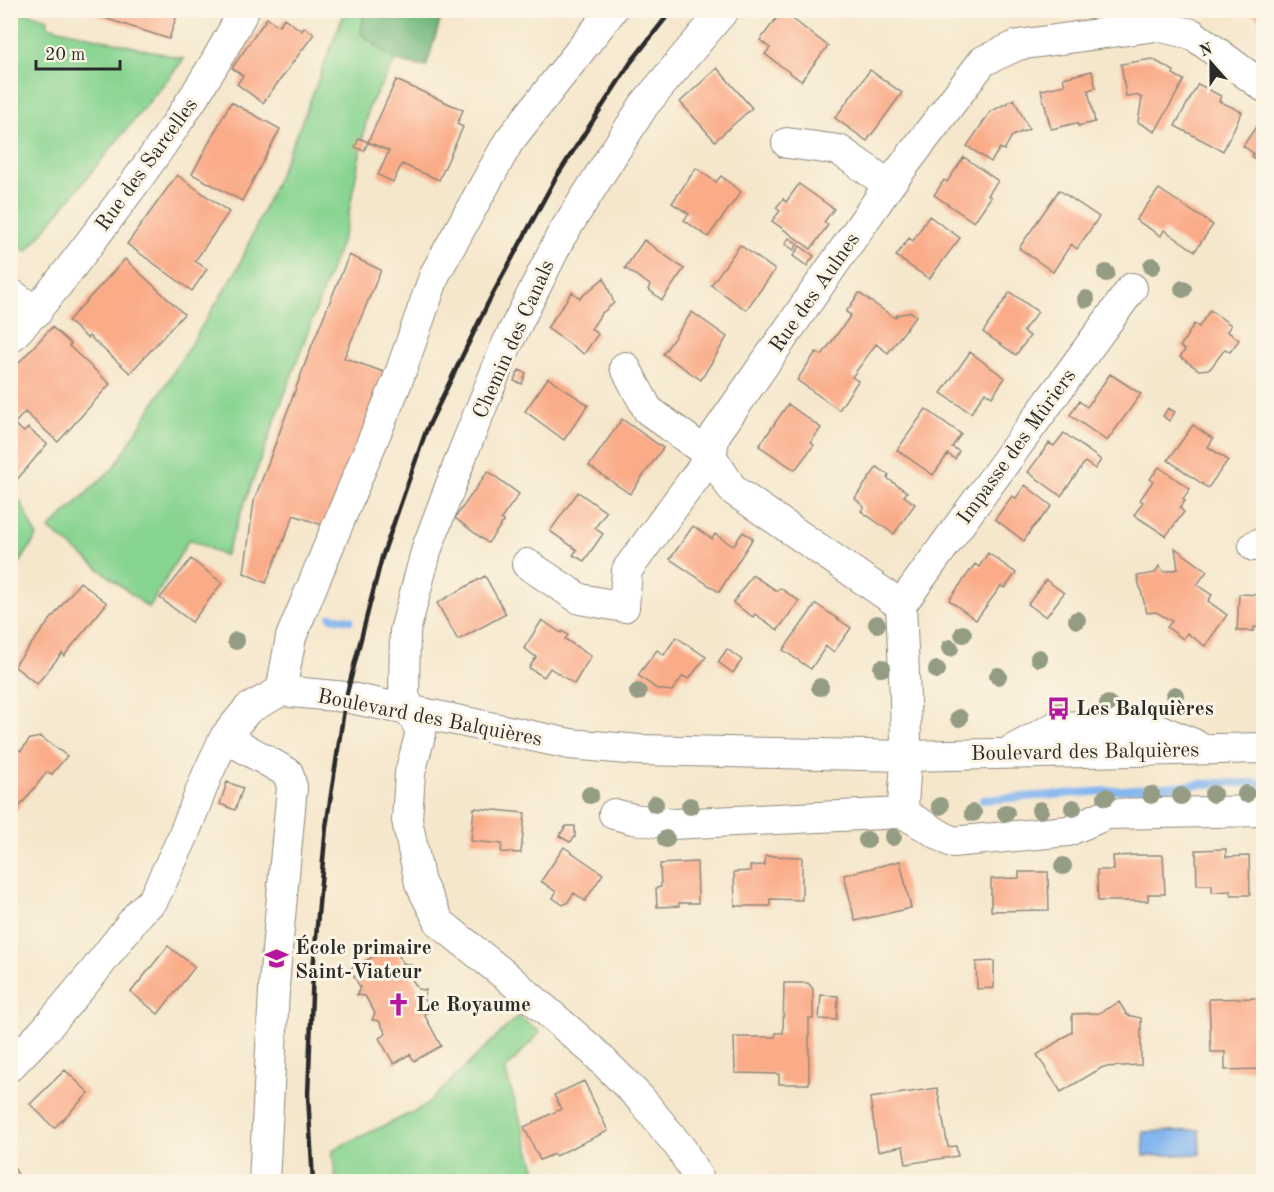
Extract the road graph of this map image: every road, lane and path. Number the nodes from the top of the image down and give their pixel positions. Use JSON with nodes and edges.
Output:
{"nodes":[{"id":1,"x":244,"y":10,"type":"edge"},
{"id":2,"x":612,"y":10,"type":"edge"},
{"id":3,"x":724,"y":10,"type":"edge"},
{"id":4,"x":1263,"y":87,"type":"edge"},
{"id":5,"x":787,"y":143,"type":"dead end"},
{"id":6,"x":889,"y":185,"type":"junction"},
{"id":7,"x":1132,"y":288,"type":"dead end"},
{"id":8,"x":10,"y":292,"type":"edge"},
{"id":9,"x":37,"y":312,"type":"junction"},
{"id":10,"x":10,"y":338,"type":"edge"},
{"id":11,"x":626,"y":367,"type":"dead end"},
{"id":12,"x":711,"y":456,"type":"junction"},
{"id":13,"x":527,"y":564,"type":"dead end"},
{"id":14,"x":901,"y":605,"type":"junction"},
{"id":15,"x":281,"y":691,"type":"junction"},
{"id":16,"x":410,"y":710,"type":"junction"},
{"id":17,"x":225,"y":737,"type":"junction"},
{"id":18,"x":1263,"y":748,"type":"edge"},
{"id":19,"x":906,"y":756,"type":"junction"},
{"id":20,"x":1263,"y":811,"type":"edge"},
{"id":21,"x":903,"y":813,"type":"junction"},
{"id":22,"x":614,"y":814,"type":"dead end"},
{"id":23,"x":10,"y":1066,"type":"edge"},
{"id":24,"x":264,"y":1182,"type":"edge"},
{"id":25,"x":700,"y":1182,"type":"edge"}],
"edges":[{"from":1,"to":9,"type":"street","name":"Rue des Sarcelles"},
{"from":2,"to":15,"type":"street"},
{"from":3,"to":16,"type":"street","name":"Chemin des Canals"},
{"from":4,"to":6,"type":"street","name":"Rue des Aulnes"},
{"from":5,"to":6,"type":"street"},
{"from":6,"to":12,"type":"street","name":"Rue des Aulnes"},
{"from":7,"to":14,"type":"street","name":"Impasse des Mûriers"},
{"from":8,"to":9,"type":"street"},
{"from":9,"to":10,"type":"street","name":"Rue des Sarcelles"},
{"from":11,"to":12,"type":"street"},
{"from":12,"to":13,"type":"street","name":"Rue des Aulnes"},
{"from":12,"to":14,"type":"street"},
{"from":14,"to":19,"type":"street"},
{"from":15,"to":16,"type":"street","name":"Boulevard des Balquières"},
{"from":15,"to":17,"type":"street"},
{"from":16,"to":19,"type":"street","name":"Boulevard des Balquières"},
{"from":16,"to":25,"type":"street","name":"Chemin des Canals"},
{"from":17,"to":23,"type":"street"},
{"from":17,"to":24,"type":"street"},
{"from":18,"to":19,"type":"street","name":"Boulevard des Balquières"},
{"from":19,"to":21,"type":"street"},
{"from":20,"to":21,"type":"street"},
{"from":21,"to":22,"type":"street"}]}
